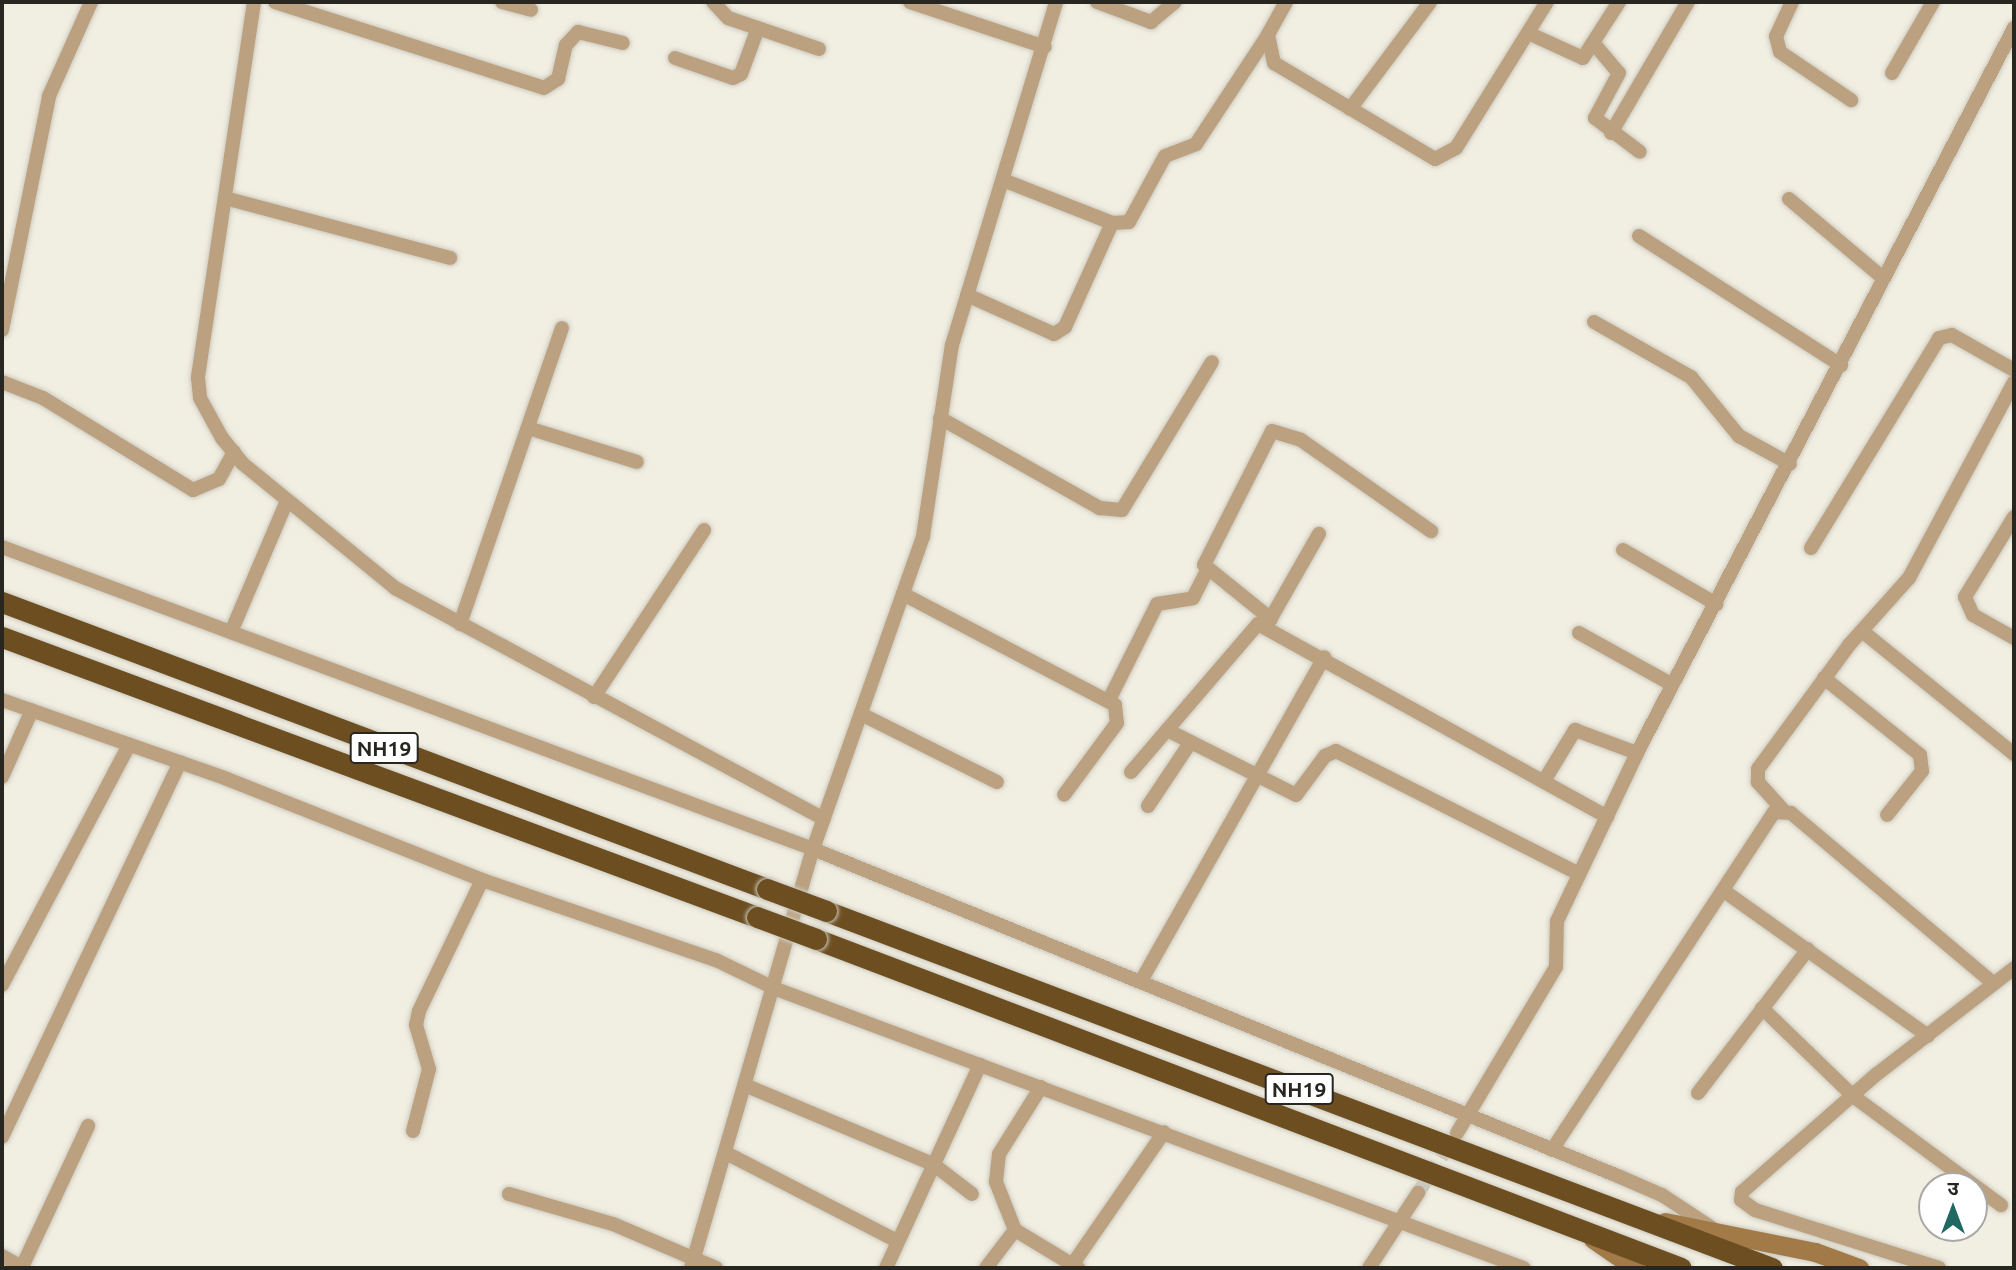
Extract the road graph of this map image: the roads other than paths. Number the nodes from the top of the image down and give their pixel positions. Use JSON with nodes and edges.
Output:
{"nodes":[{"id":1,"x":91,"y":2,"type":"edge"},
{"id":2,"x":254,"y":2,"type":"edge"},
{"id":3,"x":275,"y":2,"type":"edge"},
{"id":4,"x":502,"y":2,"type":"edge"},
{"id":5,"x":713,"y":2,"type":"edge"},
{"id":6,"x":910,"y":2,"type":"edge"},
{"id":7,"x":1056,"y":2,"type":"edge"},
{"id":8,"x":1097,"y":2,"type":"edge"},
{"id":9,"x":1175,"y":2,"type":"edge"},
{"id":10,"x":1286,"y":2,"type":"edge"},
{"id":11,"x":1430,"y":2,"type":"edge"},
{"id":12,"x":1547,"y":2,"type":"edge"},
{"id":13,"x":1619,"y":2,"type":"edge"},
{"id":14,"x":1688,"y":2,"type":"edge"},
{"id":15,"x":1791,"y":2,"type":"edge"},
{"id":16,"x":1933,"y":2,"type":"edge"},
{"id":17,"x":531,"y":10,"type":"dead end"},
{"id":18,"x":758,"y":28,"type":"junction"},
{"id":19,"x":2014,"y":28,"type":"edge"},
{"id":20,"x":1528,"y":33,"type":"junction"},
{"id":21,"x":1268,"y":35,"type":"junction"},
{"id":22,"x":623,"y":43,"type":"dead end"},
{"id":23,"x":1596,"y":46,"type":"junction"},
{"id":24,"x":1045,"y":47,"type":"junction"},
{"id":25,"x":820,"y":49,"type":"dead end"},
{"id":26,"x":675,"y":58,"type":"dead end"},
{"id":27,"x":1892,"y":73,"type":"dead end"},
{"id":28,"x":1851,"y":100,"type":"dead end"},
{"id":29,"x":1350,"y":109,"type":"junction"},
{"id":30,"x":1611,"y":133,"type":"junction"},
{"id":31,"x":1640,"y":152,"type":"dead end"},
{"id":32,"x":1003,"y":180,"type":"junction"},
{"id":33,"x":225,"y":198,"type":"junction"},
{"id":34,"x":1789,"y":199,"type":"dead end"},
{"id":35,"x":1112,"y":223,"type":"junction"},
{"id":36,"x":1639,"y":236,"type":"dead end"},
{"id":37,"x":450,"y":258,"type":"dead end"},
{"id":38,"x":1883,"y":278,"type":"junction"},
{"id":39,"x":967,"y":295,"type":"junction"},
{"id":40,"x":1594,"y":322,"type":"dead end"},
{"id":41,"x":562,"y":328,"type":"dead end"},
{"id":42,"x":2,"y":330,"type":"edge"},
{"id":43,"x":1212,"y":362,"type":"dead end"},
{"id":44,"x":1841,"y":365,"type":"junction"},
{"id":45,"x":2014,"y":370,"type":"edge"},
{"id":46,"x":2,"y":382,"type":"edge"},
{"id":47,"x":2014,"y":382,"type":"edge"},
{"id":48,"x":940,"y":418,"type":"junction"},
{"id":49,"x":527,"y":428,"type":"junction"},
{"id":50,"x":234,"y":452,"type":"junction"},
{"id":51,"x":637,"y":463,"type":"dead end"},
{"id":52,"x":1790,"y":464,"type":"junction"},
{"id":53,"x":287,"y":501,"type":"junction"},
{"id":54,"x":2014,"y":517,"type":"edge"},
{"id":55,"x":704,"y":530,"type":"dead end"},
{"id":56,"x":1431,"y":531,"type":"dead end"},
{"id":57,"x":1319,"y":534,"type":"dead end"},
{"id":58,"x":2,"y":547,"type":"edge"},
{"id":59,"x":1811,"y":548,"type":"dead end"},
{"id":60,"x":1623,"y":550,"type":"dead end"},
{"id":61,"x":1206,"y":572,"type":"junction"},
{"id":62,"x":903,"y":594,"type":"junction"},
{"id":63,"x":2,"y":602,"type":"edge"},
{"id":64,"x":1716,"y":604,"type":"junction"},
{"id":65,"x":1269,"y":622,"type":"junction"},
{"id":66,"x":460,"y":624,"type":"junction"},
{"id":67,"x":1862,"y":631,"type":"junction"},
{"id":68,"x":231,"y":632,"type":"junction"},
{"id":69,"x":1579,"y":633,"type":"dead end"},
{"id":70,"x":2,"y":638,"type":"edge"},
{"id":71,"x":2014,"y":638,"type":"edge"},
{"id":72,"x":1324,"y":657,"type":"junction"},
{"id":73,"x":1824,"y":678,"type":"junction"},
{"id":74,"x":1671,"y":684,"type":"junction"},
{"id":75,"x":594,"y":697,"type":"junction"},
{"id":76,"x":2,"y":700,"type":"edge"},
{"id":77,"x":1109,"y":700,"type":"junction"},
{"id":78,"x":32,"y":710,"type":"junction"},
{"id":79,"x":861,"y":713,"type":"junction"},
{"id":80,"x":1167,"y":730,"type":"junction"},
{"id":81,"x":1190,"y":743,"type":"junction"},
{"id":82,"x":129,"y":745,"type":"junction"},
{"id":83,"x":1637,"y":753,"type":"junction"},
{"id":84,"x":2014,"y":754,"type":"edge"},
{"id":85,"x":180,"y":762,"type":"junction"},
{"id":86,"x":1131,"y":772,"type":"dead end"},
{"id":87,"x":2,"y":777,"type":"edge"},
{"id":88,"x":1258,"y":779,"type":"junction"},
{"id":89,"x":997,"y":782,"type":"dead end"},
{"id":90,"x":1544,"y":782,"type":"junction"},
{"id":91,"x":1064,"y":795,"type":"dead end"},
{"id":92,"x":1148,"y":806,"type":"dead end"},
{"id":93,"x":1783,"y":810,"type":"junction"},
{"id":94,"x":1887,"y":816,"type":"dead end"},
{"id":95,"x":1607,"y":817,"type":"junction"},
{"id":96,"x":824,"y":819,"type":"junction"},
{"id":97,"x":813,"y":849,"type":"junction"},
{"id":98,"x":1579,"y":874,"type":"junction"},
{"id":99,"x":482,"y":880,"type":"junction"},
{"id":100,"x":1724,"y":891,"type":"junction"},
{"id":101,"x":1808,"y":949,"type":"junction"},
{"id":102,"x":2014,"y":968,"type":"edge"},
{"id":103,"x":1141,"y":981,"type":"junction"},
{"id":104,"x":1994,"y":984,"type":"junction"},
{"id":105,"x":2,"y":985,"type":"edge"},
{"id":106,"x":776,"y":989,"type":"junction"},
{"id":107,"x":1762,"y":1008,"type":"junction"},
{"id":108,"x":1927,"y":1036,"type":"junction"},
{"id":109,"x":980,"y":1065,"type":"junction"},
{"id":110,"x":747,"y":1086,"type":"junction"},
{"id":111,"x":1041,"y":1087,"type":"junction"},
{"id":112,"x":1698,"y":1093,"type":"dead end"},
{"id":113,"x":1853,"y":1096,"type":"junction"},
{"id":114,"x":1469,"y":1114,"type":"junction"},
{"id":115,"x":88,"y":1126,"type":"dead end"},
{"id":116,"x":413,"y":1131,"type":"dead end"},
{"id":117,"x":1164,"y":1132,"type":"junction"},
{"id":118,"x":1457,"y":1133,"type":"tunnel mouth"},
{"id":119,"x":2,"y":1136,"type":"edge"},
{"id":120,"x":1552,"y":1150,"type":"junction"},
{"id":121,"x":726,"y":1153,"type":"junction"},
{"id":122,"x":933,"y":1164,"type":"junction"},
{"id":123,"x":1418,"y":1193,"type":"tunnel mouth"},
{"id":124,"x":509,"y":1194,"type":"dead end"},
{"id":125,"x":972,"y":1194,"type":"dead end"},
{"id":126,"x":2001,"y":1205,"type":"dead end"},
{"id":127,"x":1643,"y":1219,"type":"junction"},
{"id":128,"x":1400,"y":1221,"type":"junction"},
{"id":129,"x":1570,"y":1223,"type":"junction"},
{"id":130,"x":1713,"y":1229,"type":"junction"},
{"id":131,"x":1014,"y":1230,"type":"junction"},
{"id":132,"x":897,"y":1241,"type":"junction"},
{"id":133,"x":2,"y":1256,"type":"edge"},
{"id":134,"x":693,"y":1263,"type":"edge"},
{"id":135,"x":1074,"y":1267,"type":"edge"},
{"id":136,"x":23,"y":1268,"type":"edge"},
{"id":137,"x":716,"y":1268,"type":"edge"},
{"id":138,"x":886,"y":1268,"type":"edge"},
{"id":139,"x":986,"y":1268,"type":"edge"},
{"id":140,"x":1369,"y":1268,"type":"edge"},
{"id":141,"x":1524,"y":1268,"type":"edge"},
{"id":142,"x":1635,"y":1268,"type":"edge"},
{"id":143,"x":1681,"y":1268,"type":"edge"},
{"id":144,"x":1772,"y":1268,"type":"edge"},
{"id":145,"x":1859,"y":1268,"type":"edge"},
{"id":146,"x":1939,"y":1268,"type":"edge"}],
"edges":[{"from":1,"to":42,"type":"street"},
{"from":2,"to":33,"type":"street"},
{"from":3,"to":22,"type":"street"},
{"from":4,"to":17,"type":"street"},
{"from":5,"to":18,"type":"street"},
{"from":6,"to":24,"type":"street"},
{"from":7,"to":24,"type":"street"},
{"from":8,"to":9,"type":"street"},
{"from":10,"to":21,"type":"street"},
{"from":11,"to":29,"type":"street"},
{"from":12,"to":20,"type":"street"},
{"from":13,"to":23,"type":"street"},
{"from":14,"to":30,"type":"street"},
{"from":15,"to":28,"type":"street"},
{"from":16,"to":27,"type":"street"},
{"from":18,"to":25,"type":"street"},
{"from":18,"to":26,"type":"street"},
{"from":19,"to":38,"type":"street"},
{"from":20,"to":23,"type":"street"},
{"from":20,"to":29,"type":"street"},
{"from":21,"to":29,"type":"street"},
{"from":21,"to":35,"type":"street"},
{"from":23,"to":30,"type":"street"},
{"from":24,"to":32,"type":"street"},
{"from":30,"to":31,"type":"street"},
{"from":32,"to":35,"type":"street"},
{"from":32,"to":39,"type":"street"},
{"from":33,"to":37,"type":"street"},
{"from":33,"to":50,"type":"street"},
{"from":34,"to":38,"type":"street"},
{"from":35,"to":39,"type":"street"},
{"from":36,"to":44,"type":"street"},
{"from":38,"to":44,"type":"street"},
{"from":39,"to":48,"type":"street"},
{"from":40,"to":52,"type":"street"},
{"from":41,"to":49,"type":"street"},
{"from":43,"to":48,"type":"street"},
{"from":44,"to":52,"type":"street"},
{"from":45,"to":59,"type":"street"},
{"from":46,"to":50,"type":"street"},
{"from":47,"to":67,"type":"street"},
{"from":48,"to":62,"type":"street"},
{"from":49,"to":51,"type":"street"},
{"from":49,"to":66,"type":"street"},
{"from":50,"to":53,"type":"street"},
{"from":52,"to":64,"type":"street"},
{"from":53,"to":66,"type":"street"},
{"from":53,"to":68,"type":"street"},
{"from":54,"to":71,"type":"street"},
{"from":55,"to":75,"type":"street"},
{"from":56,"to":61,"type":"street"},
{"from":57,"to":65,"type":"street"},
{"from":58,"to":68,"type":"street"},
{"from":60,"to":64,"type":"street"},
{"from":61,"to":65,"type":"street"},
{"from":61,"to":77,"type":"street"},
{"from":62,"to":77,"type":"street"},
{"from":62,"to":79,"type":"street"},
{"from":63,"to":127,"type":"highway","number":"NH19","bridge":true},
{"from":64,"to":74,"type":"street"},
{"from":65,"to":72,"type":"street"},
{"from":65,"to":80,"type":"street"},
{"from":66,"to":75,"type":"street"},
{"from":67,"to":73,"type":"street"},
{"from":67,"to":84,"type":"street"},
{"from":68,"to":97,"type":"street"},
{"from":69,"to":74,"type":"street"},
{"from":70,"to":129,"type":"highway","number":"NH19","bridge":true},
{"from":72,"to":88,"type":"street"},
{"from":72,"to":90,"type":"street"},
{"from":73,"to":93,"type":"street"},
{"from":73,"to":94,"type":"street"},
{"from":74,"to":83,"type":"street"},
{"from":75,"to":96,"type":"street"},
{"from":76,"to":78,"type":"street"},
{"from":77,"to":91,"type":"street"},
{"from":78,"to":82,"type":"street"},
{"from":78,"to":87,"type":"street"},
{"from":79,"to":89,"type":"street"},
{"from":79,"to":96,"type":"street"},
{"from":80,"to":81,"type":"street"},
{"from":80,"to":86,"type":"street"},
{"from":81,"to":88,"type":"street"},
{"from":81,"to":92,"type":"street"},
{"from":82,"to":85,"type":"street"},
{"from":82,"to":105,"type":"street"},
{"from":83,"to":90,"type":"street"},
{"from":83,"to":95,"type":"street"},
{"from":85,"to":99,"type":"street"},
{"from":85,"to":119,"type":"street"},
{"from":88,"to":98,"type":"street"},
{"from":88,"to":103,"type":"street"},
{"from":90,"to":95,"type":"street"},
{"from":93,"to":100,"type":"street"},
{"from":93,"to":104,"type":"street"},
{"from":95,"to":98,"type":"street"},
{"from":96,"to":97,"type":"street"},
{"from":97,"to":103,"type":"street"},
{"from":97,"to":106,"type":"street"},
{"from":98,"to":114,"type":"street"},
{"from":99,"to":106,"type":"street"},
{"from":99,"to":116,"type":"street"},
{"from":100,"to":101,"type":"street"},
{"from":100,"to":120,"type":"street"},
{"from":101,"to":107,"type":"street"},
{"from":101,"to":108,"type":"street"},
{"from":102,"to":104,"type":"street"},
{"from":103,"to":114,"type":"street"},
{"from":104,"to":108,"type":"street"},
{"from":106,"to":109,"type":"street"},
{"from":106,"to":110,"type":"street"},
{"from":107,"to":112,"type":"street"},
{"from":107,"to":113,"type":"street"},
{"from":108,"to":113,"type":"street"},
{"from":109,"to":111,"type":"street"},
{"from":109,"to":122,"type":"street"},
{"from":110,"to":121,"type":"street"},
{"from":110,"to":122,"type":"street"},
{"from":111,"to":117,"type":"street"},
{"from":111,"to":131,"type":"street"},
{"from":113,"to":126,"type":"street"},
{"from":113,"to":146,"type":"street"},
{"from":114,"to":118,"type":"street"},
{"from":114,"to":120,"type":"street"},
{"from":115,"to":136,"type":"street"},
{"from":117,"to":128,"type":"street"},
{"from":117,"to":135,"type":"street"},
{"from":120,"to":130,"type":"street"},
{"from":121,"to":132,"type":"street"},
{"from":121,"to":134,"type":"street"},
{"from":122,"to":125,"type":"street"},
{"from":122,"to":132,"type":"street"},
{"from":123,"to":128,"type":"street"},
{"from":124,"to":134,"type":"street"},
{"from":127,"to":130,"type":"main road"},
{"from":127,"to":144,"type":"highway","number":"NH19"},
{"from":128,"to":140,"type":"street"},
{"from":128,"to":141,"type":"street"},
{"from":129,"to":142,"type":"main road"},
{"from":129,"to":143,"type":"highway","number":"NH19"},
{"from":130,"to":145,"type":"main road"},
{"from":131,"to":135,"type":"street"},
{"from":131,"to":139,"type":"street"},
{"from":132,"to":138,"type":"street"},
{"from":133,"to":136,"type":"street"},
{"from":134,"to":137,"type":"street"}]}
